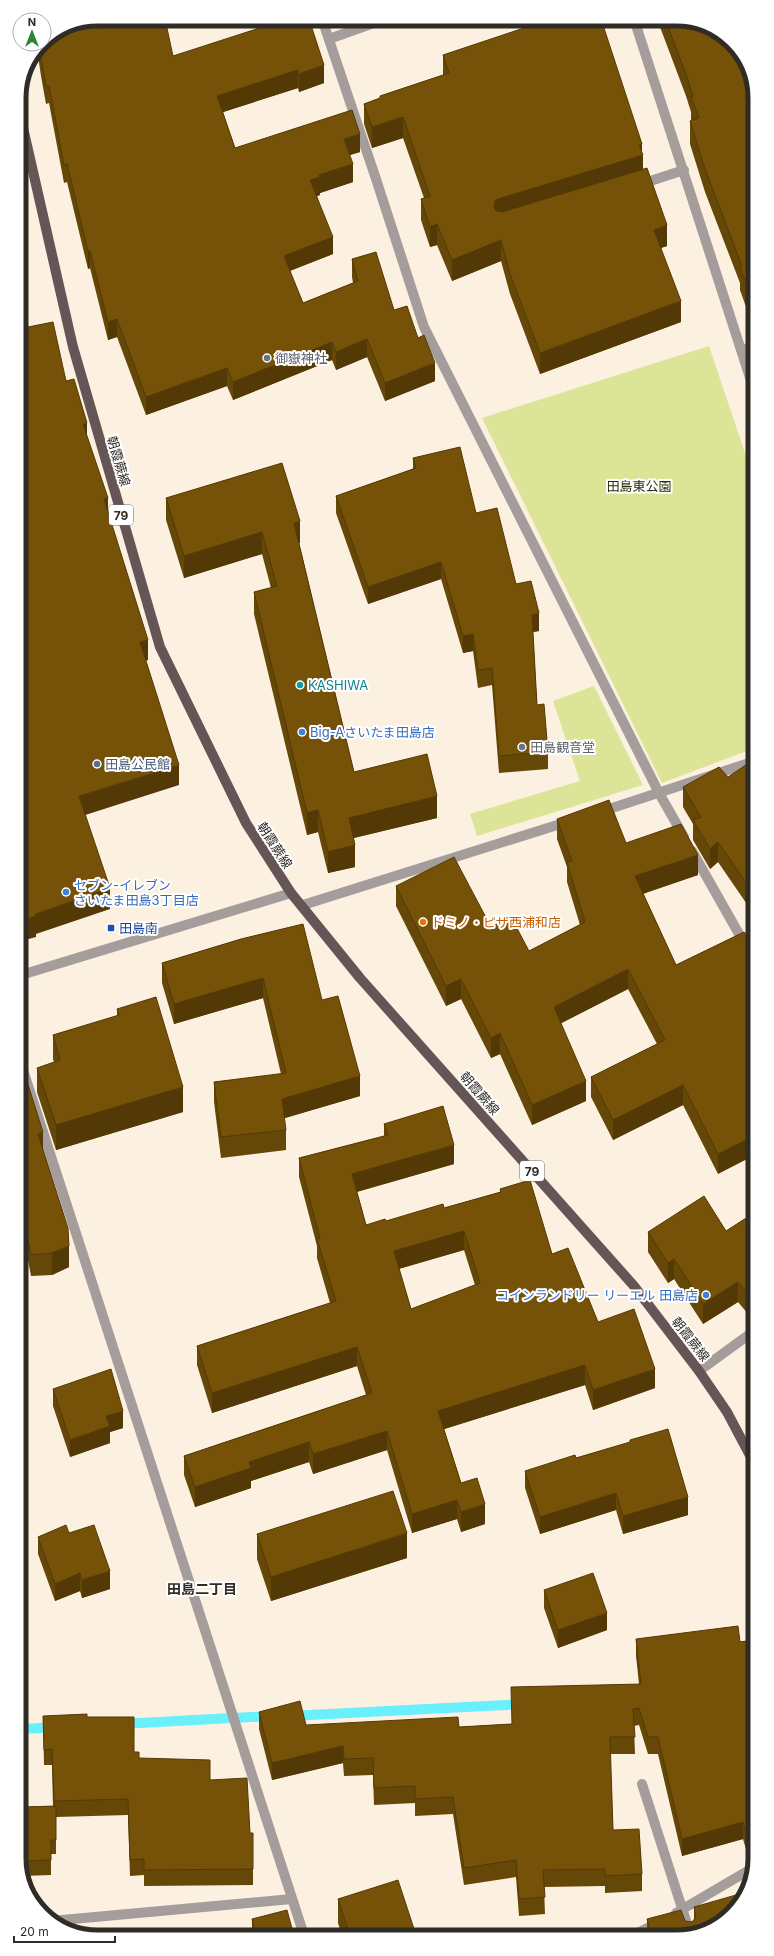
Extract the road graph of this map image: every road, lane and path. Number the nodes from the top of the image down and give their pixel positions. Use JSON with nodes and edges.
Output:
{"nodes":[{"id":1,"x":324,"y":26,"type":"edge"},
{"id":2,"x":365,"y":26,"type":"edge"},
{"id":3,"x":636,"y":26,"type":"edge"},
{"id":4,"x":329,"y":39,"type":"junction"},
{"id":5,"x":26,"y":141,"type":"edge"},
{"id":6,"x":684,"y":170,"type":"junction"},
{"id":7,"x":626,"y":188,"type":"edge"},
{"id":8,"x":748,"y":348,"type":"edge"},
{"id":9,"x":741,"y":350,"type":"junction"},
{"id":10,"x":748,"y":372,"type":"edge"},
{"id":11,"x":748,"y":763,"type":"edge"},
{"id":12,"x":659,"y":793,"type":"junction"},
{"id":13,"x":291,"y":893,"type":"junction"},
{"id":14,"x":302,"y":905,"type":"junction"},
{"id":15,"x":748,"y":947,"type":"edge"},
{"id":16,"x":26,"y":973,"type":"edge"},
{"id":17,"x":26,"y":1079,"type":"edge"},
{"id":18,"x":748,"y":1335,"type":"edge"},
{"id":19,"x":699,"y":1371,"type":"junction"},
{"id":20,"x":748,"y":1452,"type":"edge"},
{"id":21,"x":642,"y":1784,"type":"dead end"},
{"id":22,"x":746,"y":1872,"type":"edge"},
{"id":23,"x":292,"y":1899,"type":"junction"},
{"id":24,"x":682,"y":1910,"type":"junction"},
{"id":25,"x":62,"y":1920,"type":"edge"},
{"id":26,"x":688,"y":1929,"type":"edge"},
{"id":27,"x":302,"y":1930,"type":"edge"},
{"id":28,"x":644,"y":1930,"type":"edge"}],
"edges":[{"from":1,"to":4,"type":"street"},
{"from":2,"to":4,"type":"street"},
{"from":3,"to":6,"type":"street"},
{"from":4,"to":12,"type":"street"},
{"from":5,"to":13,"type":"main road","name":"朝霞蕨線","number":"79"},
{"from":6,"to":7,"type":"street"},
{"from":6,"to":9,"type":"street"},
{"from":8,"to":9,"type":"street"},
{"from":9,"to":10,"type":"street"},
{"from":11,"to":12,"type":"street"},
{"from":12,"to":14,"type":"street"},
{"from":12,"to":15,"type":"street"},
{"from":13,"to":14,"type":"main road","name":"朝霞蕨線","number":"79"},
{"from":13,"to":16,"type":"street"},
{"from":14,"to":19,"type":"main road","name":"朝霞蕨線","number":"79"},
{"from":17,"to":23,"type":"street"},
{"from":18,"to":19,"type":"street"},
{"from":19,"to":20,"type":"main road","name":"朝霞蕨線","number":"79"},
{"from":21,"to":24,"type":"street"},
{"from":22,"to":24,"type":"street"},
{"from":23,"to":25,"type":"street"},
{"from":23,"to":27,"type":"street"},
{"from":24,"to":26,"type":"street"},
{"from":24,"to":28,"type":"street"}]}
